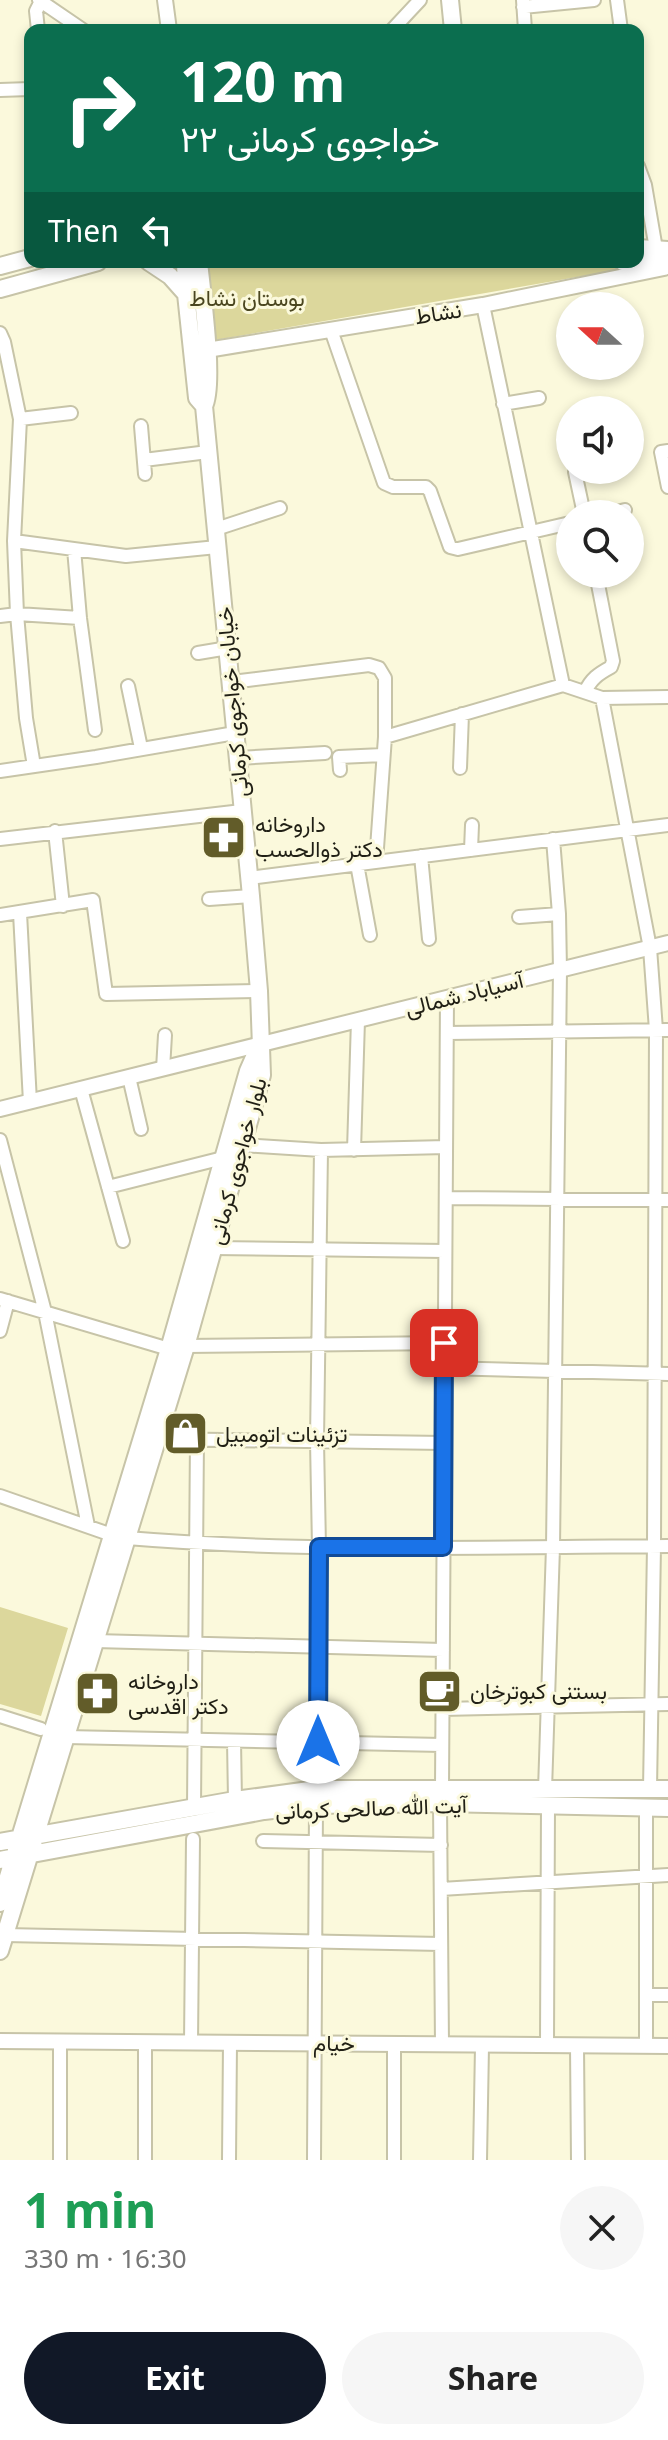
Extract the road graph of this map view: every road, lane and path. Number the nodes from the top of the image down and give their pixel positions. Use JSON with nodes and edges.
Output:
{"nodes":[{"id":1,"x":165,"y":0,"type":"edge"},
{"id":2,"x":420,"y":0,"type":"edge"},
{"id":3,"x":450,"y":0,"type":"edge"},
{"id":4,"x":594,"y":0,"type":"edge"},
{"id":5,"x":617,"y":0,"type":"edge"},
{"id":6,"x":40,"y":1,"type":"edge"},
{"id":7,"x":523,"y":4,"type":"edge"},
{"id":8,"x":37,"y":24,"type":"edge"},
{"id":9,"x":74,"y":24,"type":"edge"},
{"id":10,"x":168,"y":24,"type":"edge"},
{"id":11,"x":398,"y":24,"type":"edge"},
{"id":12,"x":452,"y":24,"type":"edge"},
{"id":13,"x":525,"y":24,"type":"edge"},
{"id":14,"x":620,"y":24,"type":"edge"},
{"id":15,"x":24,"y":89,"type":"edge"},
{"id":16,"x":0,"y":90,"type":"edge"},
{"id":17,"x":644,"y":182,"type":"edge"},
{"id":18,"x":662,"y":249,"type":"edge"},
{"id":19,"x":24,"y":260,"type":"edge"},
{"id":20,"x":644,"y":264,"type":"edge"},
{"id":21,"x":0,"y":266,"type":"edge"},
{"id":22,"x":668,"y":266,"type":"edge"},
{"id":23,"x":76,"y":268,"type":"edge"},
{"id":24,"x":158,"y":268,"type":"edge"},
{"id":25,"x":185,"y":268,"type":"edge"},
{"id":26,"x":200,"y":268,"type":"edge"},
{"id":27,"x":0,"y":289,"type":"edge"},
{"id":28,"x":186,"y":294,"type":"junction"},
{"id":29,"x":483,"y":305,"type":"junction"},
{"id":30,"x":331,"y":330,"type":"junction"},
{"id":31,"x":0,"y":333,"type":"edge"},
{"id":32,"x":207,"y":350,"type":"junction"},
{"id":33,"x":539,"y":398,"type":"dead end"},
{"id":34,"x":503,"y":404,"type":"junction"},
{"id":35,"x":204,"y":406,"type":"junction"},
{"id":36,"x":71,"y":413,"type":"dead end"},
{"id":37,"x":20,"y":419,"type":"junction"},
{"id":38,"x":141,"y":426,"type":"dead end"},
{"id":39,"x":665,"y":451,"type":"edge"},
{"id":40,"x":208,"y":452,"type":"junction"},
{"id":41,"x":144,"y":460,"type":"junction"},
{"id":42,"x":145,"y":474,"type":"dead end"},
{"id":43,"x":668,"y":487,"type":"edge"},
{"id":44,"x":280,"y":508,"type":"dead end"},
{"id":45,"x":556,"y":526,"type":"edge"},
{"id":46,"x":216,"y":529,"type":"junction"},
{"id":47,"x":530,"y":532,"type":"junction"},
{"id":48,"x":14,"y":541,"type":"junction"},
{"id":49,"x":217,"y":547,"type":"junction"},
{"id":50,"x":74,"y":549,"type":"junction"},
{"id":51,"x":599,"y":588,"type":"edge"},
{"id":52,"x":17,"y":614,"type":"junction"},
{"id":53,"x":0,"y":616,"type":"edge"},
{"id":54,"x":80,"y":618,"type":"junction"},
{"id":55,"x":228,"y":648,"type":"junction"},
{"id":56,"x":198,"y":653,"type":"dead end"},
{"id":57,"x":232,"y":682,"type":"junction"},
{"id":58,"x":563,"y":685,"type":"junction"},
{"id":59,"x":128,"y":686,"type":"dead end"},
{"id":60,"x":585,"y":692,"type":"junction"},
{"id":61,"x":668,"y":697,"type":"edge"},
{"id":62,"x":602,"y":698,"type":"junction"},
{"id":63,"x":462,"y":714,"type":"junction"},
{"id":64,"x":95,"y":730,"type":"dead end"},
{"id":65,"x":235,"y":733,"type":"junction"},
{"id":66,"x":385,"y":737,"type":"junction"},
{"id":67,"x":141,"y":748,"type":"junction"},
{"id":68,"x":325,"y":753,"type":"dead end"},
{"id":69,"x":383,"y":755,"type":"junction"},
{"id":70,"x":238,"y":758,"type":"junction"},
{"id":71,"x":34,"y":766,"type":"junction"},
{"id":72,"x":460,"y":768,"type":"dead end"},
{"id":73,"x":340,"y":770,"type":"dead end"},
{"id":74,"x":0,"y":771,"type":"edge"},
{"id":75,"x":242,"y":811,"type":"junction"},
{"id":76,"x":472,"y":825,"type":"dead end"},
{"id":77,"x":668,"y":825,"type":"edge"},
{"id":78,"x":628,"y":830,"type":"junction"},
{"id":79,"x":55,"y":831,"type":"junction"},
{"id":80,"x":0,"y":839,"type":"edge"},
{"id":81,"x":553,"y":839,"type":"junction"},
{"id":82,"x":471,"y":850,"type":"junction"},
{"id":83,"x":421,"y":856,"type":"junction"},
{"id":84,"x":376,"y":862,"type":"junction"},
{"id":85,"x":357,"y":864,"type":"junction"},
{"id":86,"x":249,"y":878,"type":"junction"},
{"id":87,"x":251,"y":896,"type":"junction"},
{"id":88,"x":209,"y":899,"type":"dead end"},
{"id":89,"x":63,"y":906,"type":"junction"},
{"id":90,"x":20,"y":913,"type":"junction"},
{"id":91,"x":559,"y":914,"type":"junction"},
{"id":92,"x":0,"y":915,"type":"edge"},
{"id":93,"x":519,"y":917,"type":"dead end"},
{"id":94,"x":370,"y":935,"type":"dead end"},
{"id":95,"x":429,"y":939,"type":"dead end"},
{"id":96,"x":668,"y":943,"type":"edge"},
{"id":97,"x":650,"y":948,"type":"junction"},
{"id":98,"x":560,"y":970,"type":"junction"},
{"id":99,"x":259,"y":991,"type":"junction"},
{"id":100,"x":447,"y":998,"type":"junction"},
{"id":101,"x":358,"y":1020,"type":"junction"},
{"id":102,"x":662,"y":1030,"type":"edge"},
{"id":103,"x":447,"y":1033,"type":"junction"},
{"id":104,"x":559,"y":1033,"type":"junction"},
{"id":105,"x":165,"y":1035,"type":"dead end"},
{"id":106,"x":260,"y":1045,"type":"junction"},
{"id":107,"x":163,"y":1069,"type":"junction"},
{"id":108,"x":129,"y":1077,"type":"junction"},
{"id":109,"x":81,"y":1089,"type":"junction"},
{"id":110,"x":30,"y":1102,"type":"junction"},
{"id":111,"x":0,"y":1109,"type":"edge"},
{"id":112,"x":141,"y":1129,"type":"dead end"},
{"id":113,"x":0,"y":1140,"type":"edge"},
{"id":114,"x":242,"y":1145,"type":"junction"},
{"id":115,"x":446,"y":1147,"type":"junction"},
{"id":116,"x":321,"y":1150,"type":"junction"},
{"id":117,"x":354,"y":1150,"type":"junction"},
{"id":118,"x":223,"y":1158,"type":"junction"},
{"id":119,"x":108,"y":1187,"type":"junction"},
{"id":120,"x":446,"y":1198,"type":"junction"},
{"id":121,"x":557,"y":1199,"type":"junction"},
{"id":122,"x":661,"y":1200,"type":"edge"},
{"id":123,"x":123,"y":1241,"type":"dead end"},
{"id":124,"x":213,"y":1248,"type":"junction"},
{"id":125,"x":320,"y":1249,"type":"junction"},
{"id":126,"x":445,"y":1251,"type":"junction"},
{"id":127,"x":4,"y":1300,"type":"edge"},
{"id":128,"x":45,"y":1312,"type":"junction"},
{"id":129,"x":0,"y":1331,"type":"edge"},
{"id":130,"x":444,"y":1343,"type":"junction"},
{"id":131,"x":319,"y":1344,"type":"junction"},
{"id":132,"x":186,"y":1346,"type":"junction"},
{"id":133,"x":169,"y":1349,"type":"junction"},
{"id":134,"x":444,"y":1368,"type":"junction"},
{"id":135,"x":555,"y":1372,"type":"junction"},
{"id":136,"x":654,"y":1374,"type":"junction"},
{"id":137,"x":668,"y":1374,"type":"edge"},
{"id":138,"x":157,"y":1439,"type":"junction"},
{"id":139,"x":197,"y":1439,"type":"junction"},
{"id":140,"x":317,"y":1441,"type":"junction"},
{"id":141,"x":444,"y":1443,"type":"junction"},
{"id":142,"x":0,"y":1496,"type":"edge"},
{"id":143,"x":88,"y":1526,"type":"junction"},
{"id":144,"x":120,"y":1536,"type":"junction"},
{"id":145,"x":196,"y":1544,"type":"junction"},
{"id":146,"x":654,"y":1546,"type":"junction"},
{"id":147,"x":668,"y":1546,"type":"edge"},
{"id":148,"x":319,"y":1547,"type":"junction"},
{"id":149,"x":443,"y":1547,"type":"junction"},
{"id":150,"x":553,"y":1547,"type":"junction"},
{"id":151,"x":95,"y":1641,"type":"junction"},
{"id":152,"x":195,"y":1644,"type":"junction"},
{"id":153,"x":318,"y":1647,"type":"junction"},
{"id":154,"x":443,"y":1650,"type":"junction"},
{"id":155,"x":650,"y":1704,"type":"junction"},
{"id":156,"x":668,"y":1704,"type":"edge"},
{"id":157,"x":548,"y":1707,"type":"junction"},
{"id":158,"x":442,"y":1709,"type":"junction"},
{"id":159,"x":0,"y":1716,"type":"edge"},
{"id":160,"x":41,"y":1729,"type":"dead end"},
{"id":161,"x":66,"y":1737,"type":"junction"},
{"id":162,"x":194,"y":1740,"type":"junction"},
{"id":163,"x":234,"y":1741,"type":"junction"},
{"id":164,"x":318,"y":1742,"type":"junction"},
{"id":165,"x":442,"y":1745,"type":"junction"},
{"id":166,"x":650,"y":1789,"type":"junction"},
{"id":167,"x":668,"y":1789,"type":"edge"},
{"id":168,"x":441,"y":1796,"type":"junction"},
{"id":169,"x":317,"y":1797,"type":"junction"},
{"id":170,"x":546,"y":1798,"type":"junction"},
{"id":171,"x":235,"y":1800,"type":"junction"},
{"id":172,"x":194,"y":1807,"type":"junction"},
{"id":173,"x":668,"y":1808,"type":"edge"},
{"id":174,"x":646,"y":1809,"type":"junction"},
{"id":175,"x":154,"y":1823,"type":"junction"},
{"id":176,"x":27,"y":1838,"type":"junction"},
{"id":177,"x":193,"y":1839,"type":"dead end"},
{"id":178,"x":263,"y":1841,"type":"dead end"},
{"id":179,"x":317,"y":1841,"type":"junction"},
{"id":180,"x":0,"y":1842,"type":"edge"},
{"id":181,"x":441,"y":1845,"type":"junction"},
{"id":182,"x":14,"y":1858,"type":"edge"},
{"id":183,"x":644,"y":1875,"type":"junction"},
{"id":184,"x":668,"y":1875,"type":"edge"},
{"id":185,"x":548,"y":1883,"type":"junction"},
{"id":186,"x":441,"y":1889,"type":"junction"},
{"id":187,"x":1,"y":1895,"type":"edge"},
{"id":188,"x":191,"y":1940,"type":"junction"},
{"id":189,"x":315,"y":1942,"type":"junction"},
{"id":190,"x":2,"y":1943,"type":"edge"},
{"id":191,"x":441,"y":1944,"type":"junction"},
{"id":192,"x":647,"y":1995,"type":"junction"},
{"id":193,"x":668,"y":1995,"type":"edge"},
{"id":194,"x":0,"y":2041,"type":"edge"},
{"id":195,"x":60,"y":2041,"type":"junction"},
{"id":196,"x":145,"y":2042,"type":"junction"},
{"id":197,"x":191,"y":2043,"type":"junction"},
{"id":198,"x":230,"y":2043,"type":"junction"},
{"id":199,"x":314,"y":2043,"type":"junction"},
{"id":200,"x":394,"y":2044,"type":"junction"},
{"id":201,"x":547,"y":2044,"type":"junction"},
{"id":202,"x":442,"y":2045,"type":"junction"},
{"id":203,"x":482,"y":2046,"type":"junction"},
{"id":204,"x":577,"y":2046,"type":"junction"},
{"id":205,"x":646,"y":2046,"type":"junction"},
{"id":206,"x":668,"y":2047,"type":"edge"},
{"id":207,"x":60,"y":2160,"type":"edge"},
{"id":208,"x":145,"y":2160,"type":"edge"},
{"id":209,"x":229,"y":2160,"type":"edge"},
{"id":210,"x":314,"y":2160,"type":"edge"},
{"id":211,"x":394,"y":2160,"type":"edge"},
{"id":212,"x":480,"y":2160,"type":"edge"},
{"id":213,"x":578,"y":2160,"type":"edge"}],
"edges":[{"from":1,"to":10,"type":"street"},
{"from":2,"to":11,"type":"street"},
{"from":3,"to":12,"type":"main road"},
{"from":4,"to":7,"type":"street"},
{"from":5,"to":14,"type":"street"},
{"from":6,"to":8,"type":"street"},
{"from":6,"to":9,"type":"street"},
{"from":7,"to":13,"type":"street"},
{"from":15,"to":16,"type":"street"},
{"from":17,"to":18,"type":"street"},
{"from":19,"to":21,"type":"main road"},
{"from":20,"to":22,"type":"main road"},
{"from":22,"to":29,"type":"street","name":"نشاط"},
{"from":23,"to":27,"type":"main road"},
{"from":24,"to":28,"type":"main road"},
{"from":25,"to":28,"type":"main road"},
{"from":26,"to":32,"type":"main road"},
{"from":28,"to":35,"type":"main road"},
{"from":29,"to":30,"type":"street","name":"نشاط"},
{"from":29,"to":34,"type":"street"},
{"from":30,"to":32,"type":"street","name":"نشاط"},
{"from":30,"to":47,"type":"street"},
{"from":31,"to":37,"type":"street"},
{"from":32,"to":35,"type":"main road"},
{"from":33,"to":34,"type":"street"},
{"from":34,"to":47,"type":"street"},
{"from":35,"to":40,"type":"main road","name":"خیابان خواجوی کرمانی"},
{"from":36,"to":37,"type":"street"},
{"from":37,"to":48,"type":"street"},
{"from":38,"to":41,"type":"street"},
{"from":39,"to":43,"type":"street"},
{"from":40,"to":41,"type":"street"},
{"from":40,"to":46,"type":"main road","name":"خیابان خواجوی کرمانی"},
{"from":41,"to":42,"type":"street"},
{"from":44,"to":46,"type":"street"},
{"from":45,"to":47,"type":"street"},
{"from":46,"to":49,"type":"main road","name":"خیابان خواجوی کرمانی"},
{"from":47,"to":58,"type":"street"},
{"from":48,"to":50,"type":"street"},
{"from":48,"to":52,"type":"street"},
{"from":49,"to":50,"type":"street"},
{"from":49,"to":55,"type":"main road","name":"خیابان خواجوی کرمانی"},
{"from":50,"to":54,"type":"street"},
{"from":51,"to":60,"type":"street"},
{"from":52,"to":53,"type":"street"},
{"from":52,"to":54,"type":"street"},
{"from":52,"to":71,"type":"street"},
{"from":54,"to":64,"type":"street"},
{"from":55,"to":56,"type":"street"},
{"from":55,"to":57,"type":"main road","name":"خیابان خواجوی کرمانی"},
{"from":57,"to":65,"type":"main road","name":"خیابان خواجوی کرمانی"},
{"from":57,"to":66,"type":"street"},
{"from":58,"to":60,"type":"street"},
{"from":58,"to":63,"type":"street"},
{"from":59,"to":67,"type":"street"},
{"from":60,"to":62,"type":"street"},
{"from":61,"to":62,"type":"street"},
{"from":62,"to":78,"type":"street"},
{"from":63,"to":66,"type":"street"},
{"from":63,"to":72,"type":"street"},
{"from":65,"to":67,"type":"street"},
{"from":65,"to":70,"type":"main road","name":"خیابان خواجوی کرمانی"},
{"from":66,"to":69,"type":"street"},
{"from":67,"to":71,"type":"street"},
{"from":68,"to":70,"type":"street"},
{"from":69,"to":73,"type":"street"},
{"from":69,"to":84,"type":"street"},
{"from":70,"to":75,"type":"main road","name":"خیابان خواجوی کرمانی"},
{"from":71,"to":74,"type":"street"},
{"from":75,"to":79,"type":"street"},
{"from":75,"to":86,"type":"main road","name":"خیابان خواجوی کرمانی"},
{"from":76,"to":82,"type":"street"},
{"from":77,"to":78,"type":"street"},
{"from":78,"to":81,"type":"street"},
{"from":78,"to":97,"type":"street"},
{"from":79,"to":80,"type":"street"},
{"from":79,"to":89,"type":"street"},
{"from":81,"to":82,"type":"street"},
{"from":81,"to":91,"type":"street"},
{"from":82,"to":83,"type":"street"},
{"from":83,"to":84,"type":"street"},
{"from":83,"to":95,"type":"street"},
{"from":84,"to":85,"type":"street"},
{"from":85,"to":86,"type":"street"},
{"from":85,"to":94,"type":"street"},
{"from":86,"to":87,"type":"main road","name":"خیابان خواجوی کرمانی"},
{"from":87,"to":88,"type":"street"},
{"from":87,"to":99,"type":"main road","name":"خیابان خواجوی کرمانی"},
{"from":89,"to":90,"type":"street"},
{"from":89,"to":99,"type":"street"},
{"from":90,"to":92,"type":"street"},
{"from":90,"to":110,"type":"street"},
{"from":91,"to":93,"type":"street"},
{"from":91,"to":98,"type":"street"},
{"from":96,"to":97,"type":"street","name":"آسیاباد شمالی"},
{"from":97,"to":98,"type":"street","name":"آسیاباد شمالی"},
{"from":97,"to":102,"type":"street"},
{"from":98,"to":100,"type":"street","name":"آسیاباد شمالی"},
{"from":98,"to":104,"type":"street"},
{"from":99,"to":106,"type":"main road","name":"خیابان خواجوی کرمانی"},
{"from":100,"to":101,"type":"street","name":"آسیاباد شمالی"},
{"from":100,"to":103,"type":"street"},
{"from":101,"to":106,"type":"street","name":"آسیاباد شمالی"},
{"from":101,"to":117,"type":"street"},
{"from":102,"to":104,"type":"street"},
{"from":102,"to":122,"type":"street"},
{"from":103,"to":104,"type":"street"},
{"from":103,"to":115,"type":"street"},
{"from":104,"to":121,"type":"street"},
{"from":105,"to":107,"type":"street"},
{"from":106,"to":107,"type":"street","name":"آسیاباد شمالی"},
{"from":106,"to":114,"type":"main road","name":"بلوار خواجوی کرمانی"},
{"from":106,"to":118,"type":"main road","name":"بلوار خواجوی کرمانی"},
{"from":107,"to":108,"type":"street","name":"آسیاباد شمالی"},
{"from":108,"to":109,"type":"street","name":"آسیاباد شمالی"},
{"from":108,"to":112,"type":"street"},
{"from":109,"to":110,"type":"street","name":"آسیاباد شمالی"},
{"from":109,"to":119,"type":"street"},
{"from":110,"to":111,"type":"street","name":"آسیاباد شمالی"},
{"from":113,"to":128,"type":"street"},
{"from":114,"to":116,"type":"street"},
{"from":114,"to":124,"type":"main road","name":"بلوار خواجوی کرمانی"},
{"from":115,"to":117,"type":"street"},
{"from":115,"to":120,"type":"street"},
{"from":116,"to":117,"type":"street"},
{"from":116,"to":125,"type":"street"},
{"from":118,"to":119,"type":"street"},
{"from":118,"to":133,"type":"main road","name":"بلوار خواجوی کرمانی"},
{"from":119,"to":123,"type":"street"},
{"from":120,"to":121,"type":"street"},
{"from":120,"to":126,"type":"street"},
{"from":121,"to":122,"type":"street"},
{"from":121,"to":135,"type":"street"},
{"from":122,"to":136,"type":"street"},
{"from":124,"to":125,"type":"street"},
{"from":124,"to":132,"type":"main road","name":"بلوار خواجوی کرمانی"},
{"from":125,"to":126,"type":"street"},
{"from":125,"to":131,"type":"street"},
{"from":126,"to":130,"type":"street"},
{"from":127,"to":128,"type":"street"},
{"from":127,"to":129,"type":"street"},
{"from":128,"to":133,"type":"street"},
{"from":128,"to":143,"type":"street"},
{"from":130,"to":131,"type":"street"},
{"from":130,"to":134,"type":"street"},
{"from":131,"to":132,"type":"street"},
{"from":131,"to":140,"type":"street"},
{"from":132,"to":138,"type":"main road","name":"بلوار خواجوی کرمانی"},
{"from":133,"to":144,"type":"main road","name":"بلوار خواجوی کرمانی"},
{"from":134,"to":135,"type":"street"},
{"from":134,"to":141,"type":"street"},
{"from":135,"to":136,"type":"street"},
{"from":135,"to":150,"type":"street"},
{"from":136,"to":137,"type":"street"},
{"from":136,"to":146,"type":"street"},
{"from":138,"to":139,"type":"street"},
{"from":138,"to":144,"type":"main road","name":"بلوار خواجوی کرمانی"},
{"from":139,"to":140,"type":"street"},
{"from":139,"to":145,"type":"street"},
{"from":140,"to":141,"type":"street"},
{"from":140,"to":148,"type":"street"},
{"from":141,"to":149,"type":"street"},
{"from":142,"to":143,"type":"street"},
{"from":143,"to":144,"type":"street"},
{"from":144,"to":145,"type":"street"},
{"from":144,"to":151,"type":"main road","name":"بلوار خواجوی کرمانی"},
{"from":144,"to":176,"type":"main road","name":"بلوار خواجوی کرمانی"},
{"from":145,"to":148,"type":"street"},
{"from":145,"to":152,"type":"street"},
{"from":146,"to":147,"type":"street"},
{"from":146,"to":150,"type":"street"},
{"from":146,"to":155,"type":"street"},
{"from":148,"to":149,"type":"street"},
{"from":148,"to":153,"type":"street"},
{"from":149,"to":150,"type":"street"},
{"from":149,"to":154,"type":"street"},
{"from":150,"to":157,"type":"street"},
{"from":151,"to":152,"type":"street"},
{"from":151,"to":161,"type":"main road","name":"بلوار خواجوی کرمانی"},
{"from":152,"to":153,"type":"street"},
{"from":152,"to":162,"type":"street"},
{"from":153,"to":154,"type":"street"},
{"from":153,"to":164,"type":"street"},
{"from":154,"to":158,"type":"street"},
{"from":155,"to":156,"type":"street"},
{"from":155,"to":157,"type":"street"},
{"from":155,"to":166,"type":"street"},
{"from":157,"to":158,"type":"street"},
{"from":157,"to":170,"type":"street"},
{"from":158,"to":165,"type":"street"},
{"from":159,"to":160,"type":"street"},
{"from":161,"to":162,"type":"street"},
{"from":161,"to":176,"type":"main road","name":"بلوار خواجوی کرمانی"},
{"from":162,"to":163,"type":"street"},
{"from":162,"to":172,"type":"street"},
{"from":163,"to":164,"type":"street"},
{"from":163,"to":171,"type":"street"},
{"from":164,"to":165,"type":"street"},
{"from":164,"to":169,"type":"street"},
{"from":165,"to":168,"type":"street"},
{"from":166,"to":167,"type":"main road","name":"آیت الله صالحی کرمانی"},
{"from":166,"to":170,"type":"main road","name":"آیت الله صالحی کرمانی"},
{"from":168,"to":169,"type":"main road","name":"آیت الله صالحی کرمانی"},
{"from":168,"to":170,"type":"main road","name":"آیت الله صالحی کرمانی"},
{"from":168,"to":181,"type":"street"},
{"from":169,"to":171,"type":"main road","name":"آیت الله صالحی کرمانی"},
{"from":169,"to":175,"type":"main road","name":"آیت الله صالحی کرمانی"},
{"from":169,"to":179,"type":"street"},
{"from":170,"to":174,"type":"main road","name":"آیت الله صالحی کرمانی"},
{"from":170,"to":185,"type":"street"},
{"from":171,"to":172,"type":"main road","name":"آیت الله صالحی کرمانی"},
{"from":172,"to":175,"type":"main road","name":"آیت الله صالحی کرمانی"},
{"from":173,"to":174,"type":"main road","name":"آیت الله صالحی کرمانی"},
{"from":174,"to":183,"type":"street"},
{"from":175,"to":176,"type":"main road","name":"آیت الله صالحی کرمانی"},
{"from":175,"to":182,"type":"main road","name":"آیت الله صالحی کرمانی"},
{"from":176,"to":180,"type":"main road","name":"آیت الله صالحی کرمانی"},
{"from":176,"to":182,"type":"main road","name":"بلوار خواجوی کرمانی"},
{"from":177,"to":188,"type":"street"},
{"from":178,"to":179,"type":"street"},
{"from":179,"to":181,"type":"street"},
{"from":179,"to":189,"type":"street"},
{"from":181,"to":186,"type":"street"},
{"from":182,"to":187,"type":"main road","name":"بلوار خواجوی کرمانی"},
{"from":182,"to":190,"type":"main road","name":"بلوار خواجوی کرمانی"},
{"from":183,"to":184,"type":"street"},
{"from":183,"to":185,"type":"street"},
{"from":183,"to":192,"type":"street"},
{"from":185,"to":186,"type":"street"},
{"from":185,"to":201,"type":"street"},
{"from":186,"to":191,"type":"street"},
{"from":188,"to":189,"type":"street"},
{"from":188,"to":190,"type":"street"},
{"from":188,"to":197,"type":"street"},
{"from":189,"to":191,"type":"street"},
{"from":189,"to":199,"type":"street"},
{"from":191,"to":202,"type":"street"},
{"from":192,"to":193,"type":"street"},
{"from":192,"to":205,"type":"street"},
{"from":194,"to":195,"type":"street","name":"خیام"},
{"from":195,"to":196,"type":"street","name":"خیام"},
{"from":195,"to":207,"type":"street"},
{"from":196,"to":197,"type":"street","name":"خیام"},
{"from":196,"to":208,"type":"street"},
{"from":197,"to":198,"type":"street","name":"خیام"},
{"from":198,"to":199,"type":"street","name":"خیام"},
{"from":198,"to":209,"type":"street"},
{"from":199,"to":200,"type":"street","name":"خیام"},
{"from":199,"to":210,"type":"street"},
{"from":200,"to":202,"type":"street","name":"خیام"},
{"from":200,"to":211,"type":"street"},
{"from":201,"to":203,"type":"street","name":"خیام"},
{"from":201,"to":204,"type":"street","name":"خیام"},
{"from":202,"to":203,"type":"street","name":"خیام"},
{"from":203,"to":212,"type":"street"},
{"from":204,"to":205,"type":"street","name":"خیام"},
{"from":204,"to":213,"type":"street"},
{"from":205,"to":206,"type":"street","name":"خیام"}]}
